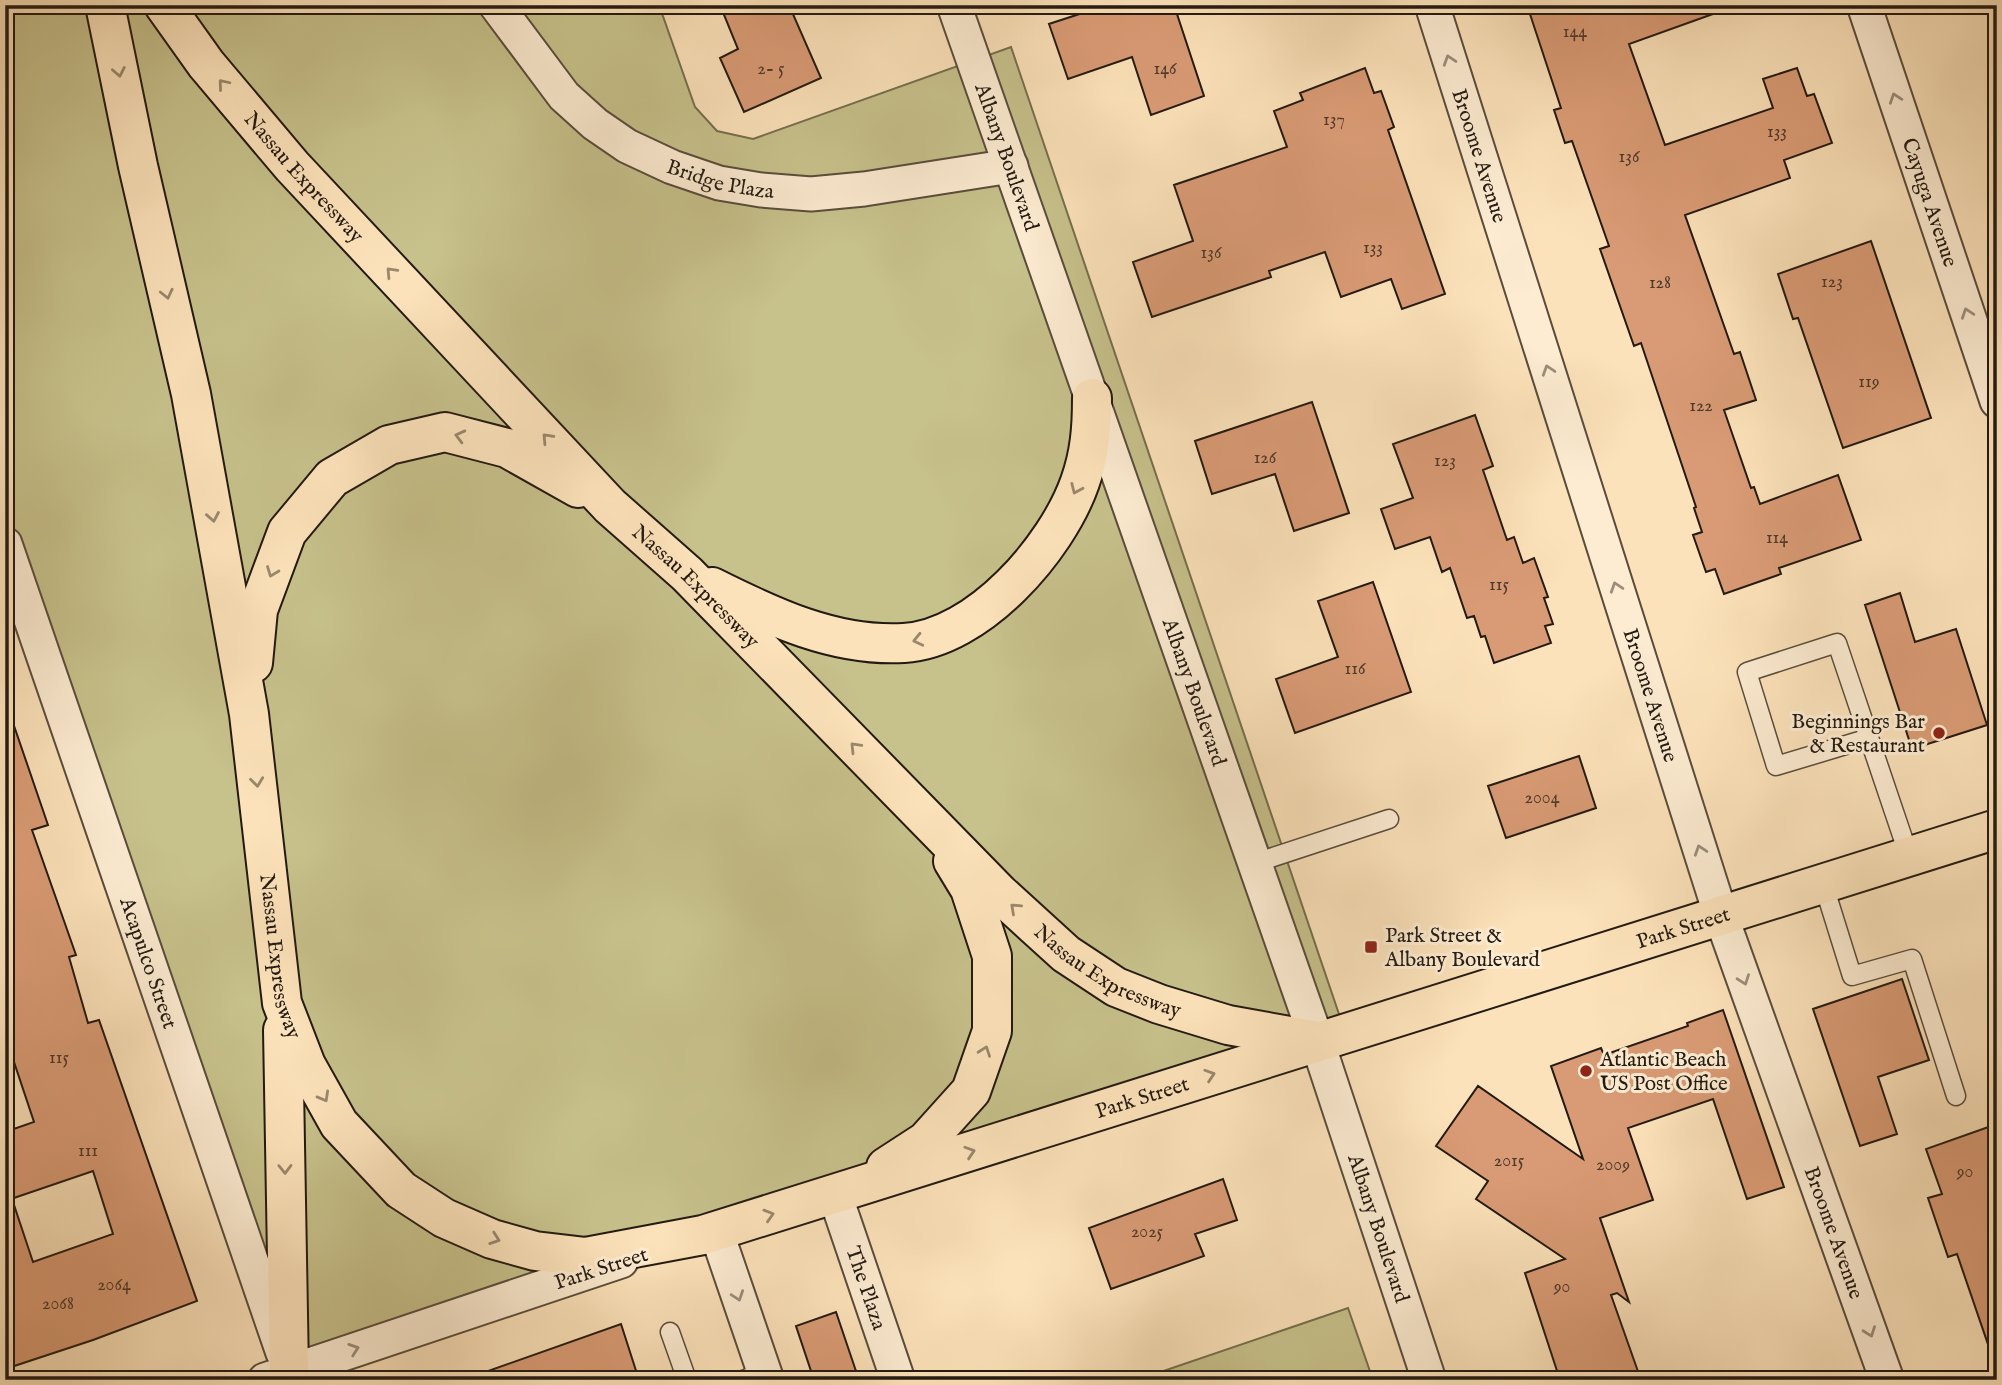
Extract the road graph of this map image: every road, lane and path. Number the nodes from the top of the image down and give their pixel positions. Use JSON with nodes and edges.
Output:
{"nodes":[{"id":1,"x":105,"y":5,"type":"edge"},
{"id":2,"x":164,"y":5,"type":"edge"},
{"id":3,"x":496,"y":5,"type":"edge"},
{"id":4,"x":954,"y":5,"type":"edge"},
{"id":5,"x":1432,"y":5,"type":"edge"},
{"id":6,"x":1864,"y":5,"type":"edge"},
{"id":7,"x":1011,"y":166,"type":"junction"},
{"id":8,"x":1092,"y":398,"type":"junction"},
{"id":9,"x":1997,"y":401,"type":"edge"},
{"id":10,"x":610,"y":506,"type":"junction"},
{"id":11,"x":5,"y":544,"type":"edge"},
{"id":12,"x":687,"y":574,"type":"junction"},
{"id":13,"x":249,"y":714,"type":"junction"},
{"id":14,"x":1869,"y":738,"type":"junction"},
{"id":15,"x":903,"y":796,"type":"junction"},
{"id":16,"x":1389,"y":819,"type":"dead end"},
{"id":17,"x":1997,"y":829,"type":"edge"},
{"id":18,"x":1909,"y":856,"type":"junction"},
{"id":19,"x":1255,"y":863,"type":"junction"},
{"id":20,"x":1823,"y":883,"type":"junction"},
{"id":21,"x":1721,"y":916,"type":"junction"},
{"id":22,"x":282,"y":1003,"type":"junction"},
{"id":23,"x":1317,"y":1041,"type":"junction"},
{"id":24,"x":1956,"y":1096,"type":"dead end"},
{"id":25,"x":835,"y":1195,"type":"junction"},
{"id":26,"x":710,"y":1233,"type":"junction"},
{"id":27,"x":670,"y":1332,"type":"dead end"},
{"id":28,"x":282,"y":1377,"type":"edge"},
{"id":29,"x":758,"y":1377,"type":"edge"},
{"id":30,"x":687,"y":1380,"type":"edge"},
{"id":31,"x":898,"y":1380,"type":"edge"},
{"id":32,"x":1429,"y":1380,"type":"edge"},
{"id":33,"x":1887,"y":1380,"type":"edge"}],
"edges":[{"from":1,"to":13,"type":"highway","name":"Nassau Expressway","one_way":true},
{"from":10,"to":2,"type":"highway","name":"Nassau Expressway","one_way":true},
{"from":3,"to":7,"type":"street","name":"Bridge Plaza"},
{"from":4,"to":7,"type":"street","name":"Albany Boulevard"},
{"from":21,"to":5,"type":"street","name":"Broome Avenue","one_way":true},
{"from":9,"to":6,"type":"street","name":"Cayuga Avenue","one_way":true},
{"from":7,"to":8,"type":"street","name":"Albany Boulevard"},
{"from":8,"to":12,"type":"highway","one_way":true},
{"from":8,"to":19,"type":"street","name":"Albany Boulevard"},
{"from":10,"to":12,"type":"highway","name":"Nassau Expressway"},
{"from":10,"to":13,"type":"highway","one_way":true},
{"from":11,"to":28,"type":"street","name":"Acapulco Street"},
{"from":15,"to":12,"type":"highway","name":"Nassau Expressway","one_way":true},
{"from":13,"to":22,"type":"highway","name":"Nassau Expressway","one_way":true},
{"from":14,"to":14,"type":"lane"},
{"from":14,"to":18,"type":"lane"},
{"from":23,"to":15,"type":"highway","name":"Nassau Expressway","one_way":true},
{"from":25,"to":15,"type":"highway","one_way":true},
{"from":16,"to":19,"type":"lane"},
{"from":17,"to":18,"type":"highway","name":"Park Street"},
{"from":18,"to":20,"type":"highway","name":"Park Street"},
{"from":19,"to":23,"type":"street","name":"Albany Boulevard"},
{"from":20,"to":21,"type":"highway","name":"Park Street"},
{"from":20,"to":24,"type":"lane"},
{"from":21,"to":23,"type":"highway","name":"Park Street"},
{"from":21,"to":33,"type":"street","name":"Broome Avenue","one_way":true},
{"from":22,"to":26,"type":"highway","name":"Nassau Expressway","one_way":true},
{"from":22,"to":28,"type":"highway","one_way":true},
{"from":25,"to":23,"type":"highway","name":"Park Street","one_way":true},
{"from":23,"to":32,"type":"street","name":"Albany Boulevard"},
{"from":26,"to":25,"type":"highway","name":"Park Street","one_way":true},
{"from":25,"to":31,"type":"street","name":"The Plaza"},
{"from":28,"to":26,"type":"street","name":"Park Street","one_way":true},
{"from":26,"to":29,"type":"street","one_way":true},
{"from":27,"to":30,"type":"lane"}]}
